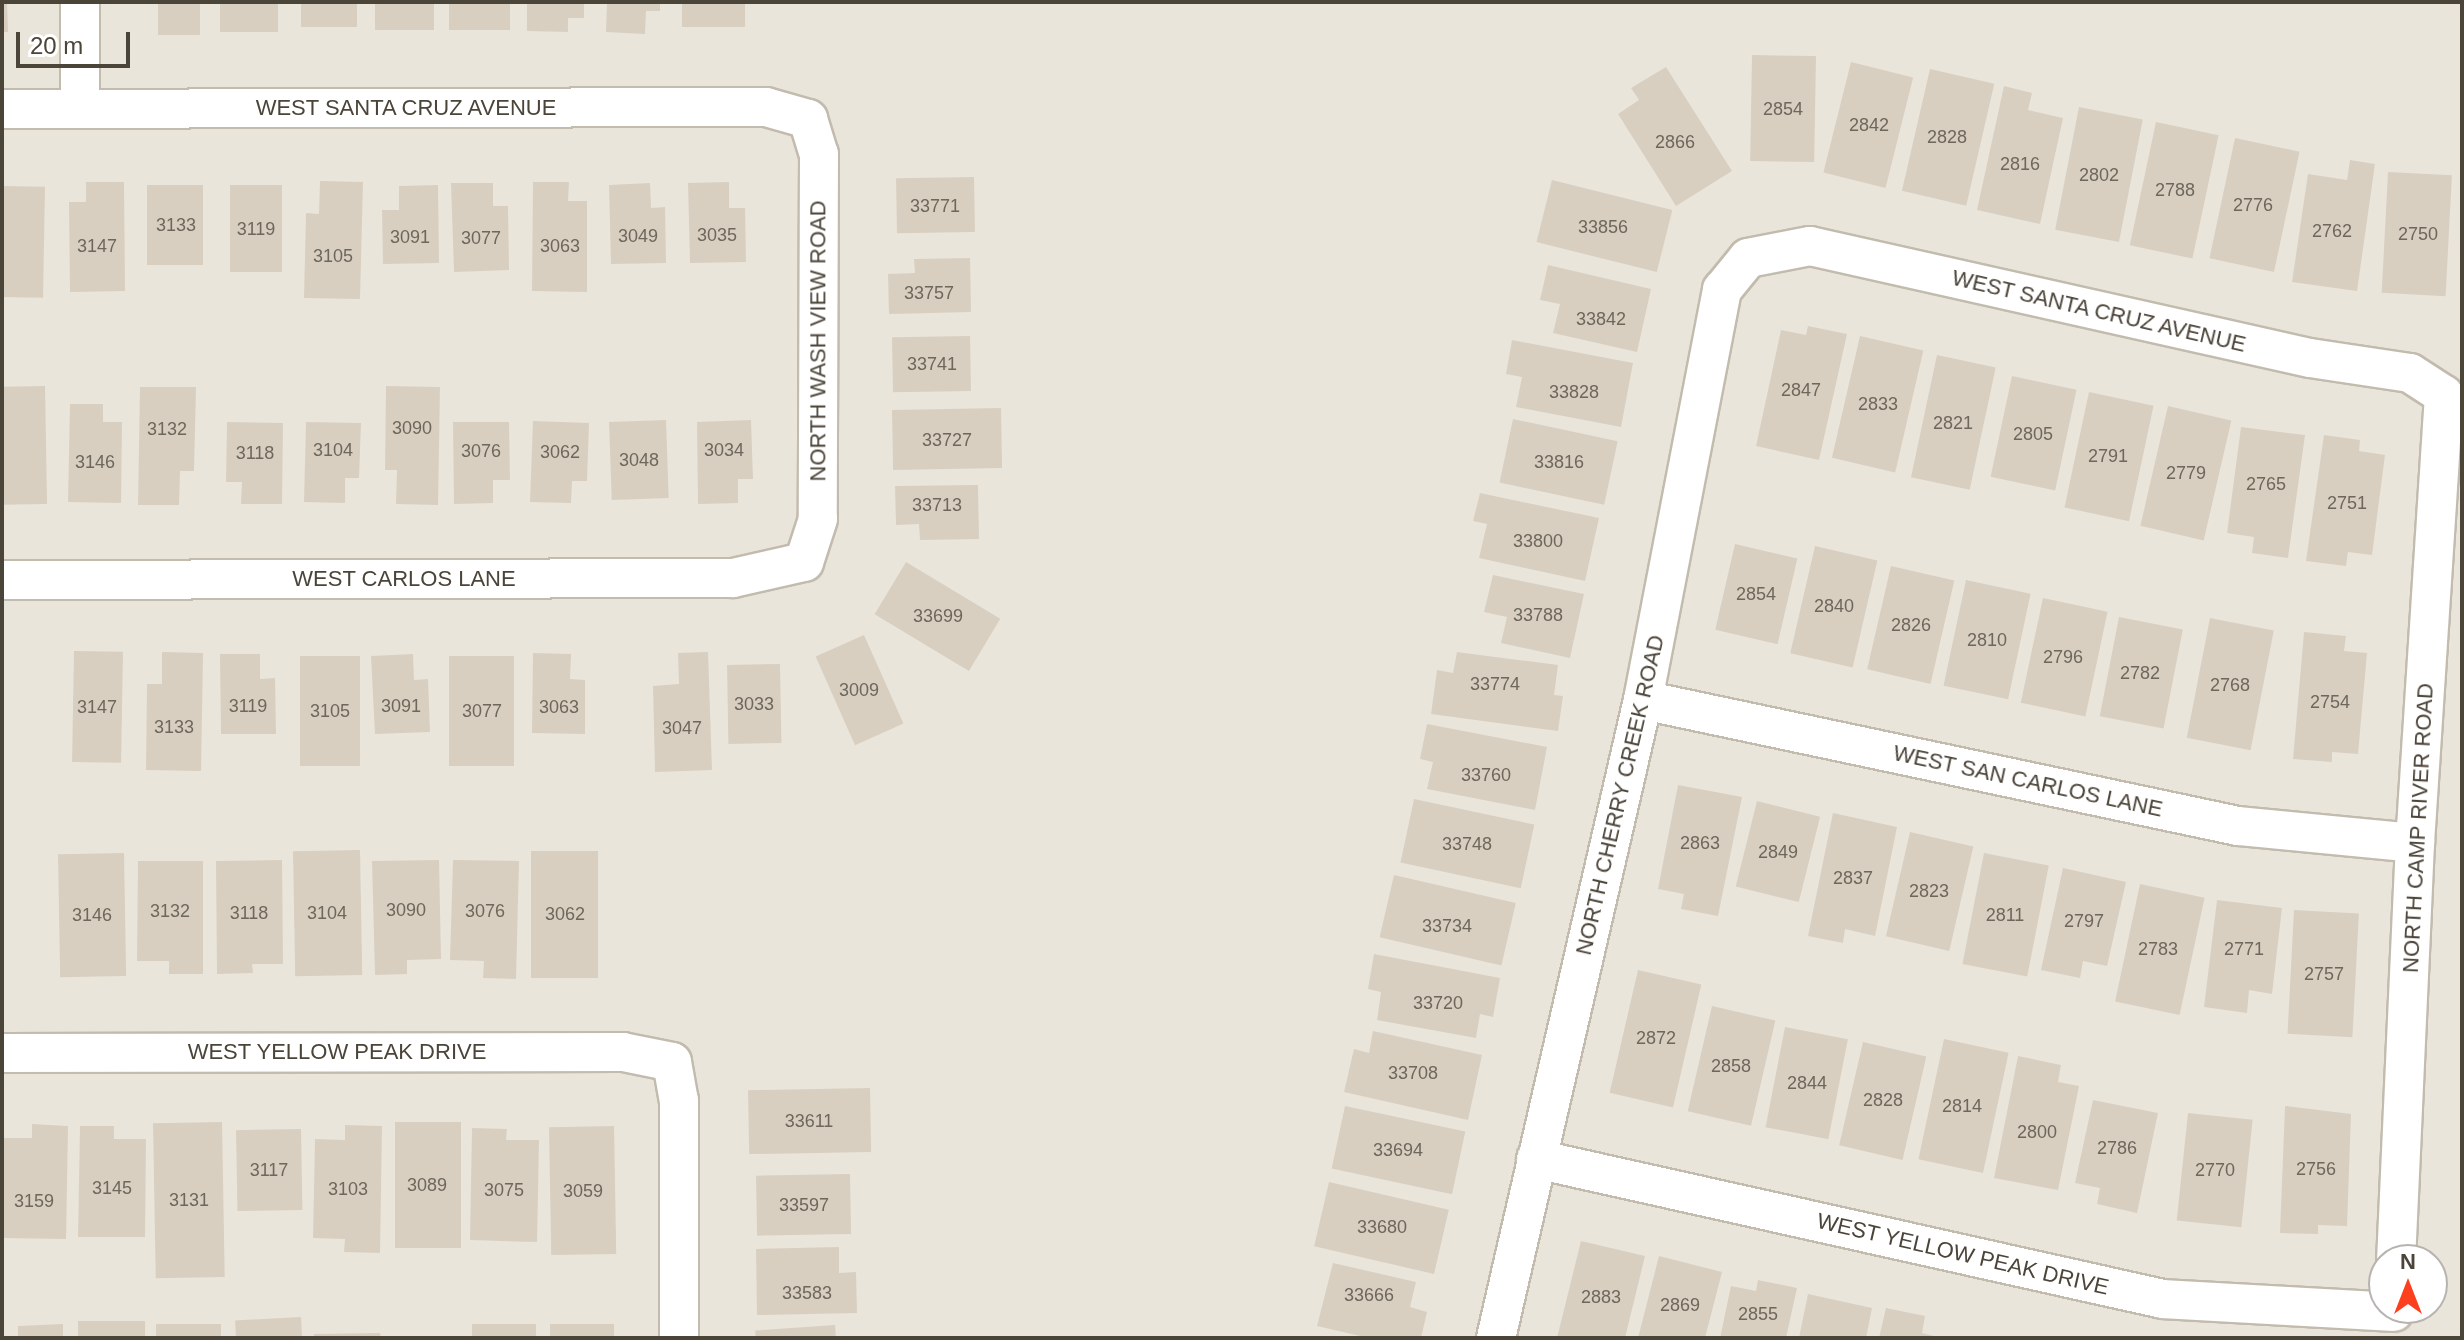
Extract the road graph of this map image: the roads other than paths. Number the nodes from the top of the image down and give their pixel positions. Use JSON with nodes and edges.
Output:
{"nodes":[{"id":1,"x":80,"y":2,"type":"edge"},
{"id":2,"x":2,"y":109,"type":"edge"},
{"id":3,"x":80,"y":109,"type":"junction"},
{"id":4,"x":808,"y":119,"type":"joint"},
{"id":5,"x":1748,"y":258,"type":"joint"},
{"id":6,"x":2444,"y":395,"type":"joint"},
{"id":7,"x":804,"y":562,"type":"joint"},
{"id":8,"x":2,"y":580,"type":"edge"},
{"id":9,"x":1643,"y":700,"type":"junction"},
{"id":10,"x":2415,"y":843,"type":"junction"},
{"id":11,"x":2,"y":1053,"type":"edge"},
{"id":12,"x":1536,"y":1159,"type":"junction"},
{"id":13,"x":2397,"y":1244,"type":"edge"},
{"id":14,"x":2368,"y":1317,"type":"edge"},
{"id":15,"x":679,"y":1338,"type":"edge"},
{"id":16,"x":1496,"y":1338,"type":"edge"}],
"edges":[{"from":1,"to":3,"type":"street"},
{"from":2,"to":3,"type":"street","name":"WEST SANTA CRUZ AVENUE"},
{"from":3,"to":4,"type":"street","name":"WEST SANTA CRUZ AVENUE"},
{"from":4,"to":7,"type":"street","name":"NORTH WASH VIEW ROAD"},
{"from":5,"to":6,"type":"street","name":"WEST SANTA CRUZ AVENUE"},
{"from":5,"to":9,"type":"street","name":"NORTH CHERRY CREEK ROAD"},
{"from":6,"to":10,"type":"street","name":"NORTH CAMP RIVER ROAD"},
{"from":7,"to":8,"type":"street","name":"WEST CARLOS LANE"},
{"from":9,"to":10,"type":"street","name":"WEST SAN CARLOS LANE"},
{"from":9,"to":12,"type":"street","name":"NORTH CHERRY CREEK ROAD"},
{"from":10,"to":13,"type":"street","name":"NORTH CAMP RIVER ROAD"},
{"from":11,"to":15,"type":"street","name":"WEST YELLOW PEAK DRIVE"},
{"from":12,"to":14,"type":"street","name":"WEST YELLOW PEAK DRIVE"},
{"from":12,"to":16,"type":"street","name":"NORTH CHERRY CREEK ROAD"}]}
